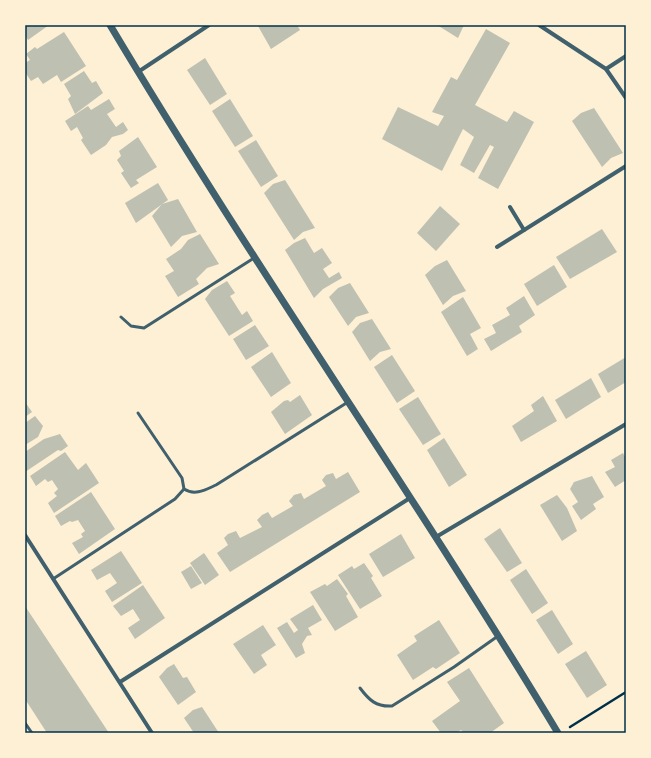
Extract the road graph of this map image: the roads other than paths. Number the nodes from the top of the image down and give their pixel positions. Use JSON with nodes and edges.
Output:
{"nodes":[{"id":1,"x":110,"y":25,"type":"edge"},
{"id":2,"x":209,"y":25,"type":"edge"},
{"id":3,"x":539,"y":25,"type":"edge"},
{"id":4,"x":626,"y":56,"type":"edge"},
{"id":5,"x":606,"y":69,"type":"junction"},
{"id":6,"x":138,"y":72,"type":"junction"},
{"id":7,"x":626,"y":98,"type":"edge"},
{"id":8,"x":626,"y":166,"type":"edge"},
{"id":9,"x":510,"y":207,"type":"dead end"},
{"id":10,"x":524,"y":230,"type":"junction"},
{"id":11,"x":497,"y":247,"type":"dead end"},
{"id":12,"x":255,"y":257,"type":"junction"},
{"id":13,"x":121,"y":317,"type":"dead end"},
{"id":14,"x":349,"y":402,"type":"junction"},
{"id":15,"x":138,"y":414,"type":"dead end"},
{"id":16,"x":626,"y":424,"type":"edge"},
{"id":17,"x":184,"y":489,"type":"junction"},
{"id":18,"x":410,"y":498,"type":"junction"},
{"id":19,"x":25,"y":535,"type":"edge"},
{"id":20,"x":436,"y":537,"type":"junction"},
{"id":21,"x":53,"y":579,"type":"junction"},
{"id":22,"x":499,"y":635,"type":"junction"},
{"id":23,"x":120,"y":682,"type":"junction"},
{"id":24,"x":360,"y":688,"type":"dead end"},
{"id":25,"x":25,"y":723,"type":"edge"},
{"id":26,"x":28,"y":728,"type":"junction"},
{"id":27,"x":25,"y":730,"type":"edge"},
{"id":28,"x":32,"y":733,"type":"edge"},
{"id":29,"x":152,"y":733,"type":"edge"},
{"id":30,"x":558,"y":733,"type":"edge"}],
"edges":[{"from":1,"to":6,"type":"street"},
{"from":2,"to":6,"type":"street"},
{"from":3,"to":5,"type":"street"},
{"from":4,"to":5,"type":"street"},
{"from":5,"to":7,"type":"street"},
{"from":6,"to":12,"type":"street"},
{"from":8,"to":10,"type":"street"},
{"from":9,"to":10,"type":"street"},
{"from":10,"to":11,"type":"street"},
{"from":12,"to":13,"type":"lane"},
{"from":12,"to":14,"type":"street"},
{"from":14,"to":17,"type":"lane"},
{"from":14,"to":18,"type":"street"},
{"from":15,"to":17,"type":"lane"},
{"from":16,"to":20,"type":"street"},
{"from":17,"to":21,"type":"lane"},
{"from":18,"to":20,"type":"street"},
{"from":18,"to":23,"type":"street"},
{"from":19,"to":21,"type":"street"},
{"from":20,"to":22,"type":"street"},
{"from":21,"to":23,"type":"street"},
{"from":22,"to":24,"type":"lane"},
{"from":22,"to":30,"type":"street"},
{"from":23,"to":29,"type":"street"},
{"from":25,"to":26,"type":"lane"},
{"from":26,"to":27,"type":"lane"},
{"from":26,"to":28,"type":"lane"}]}
